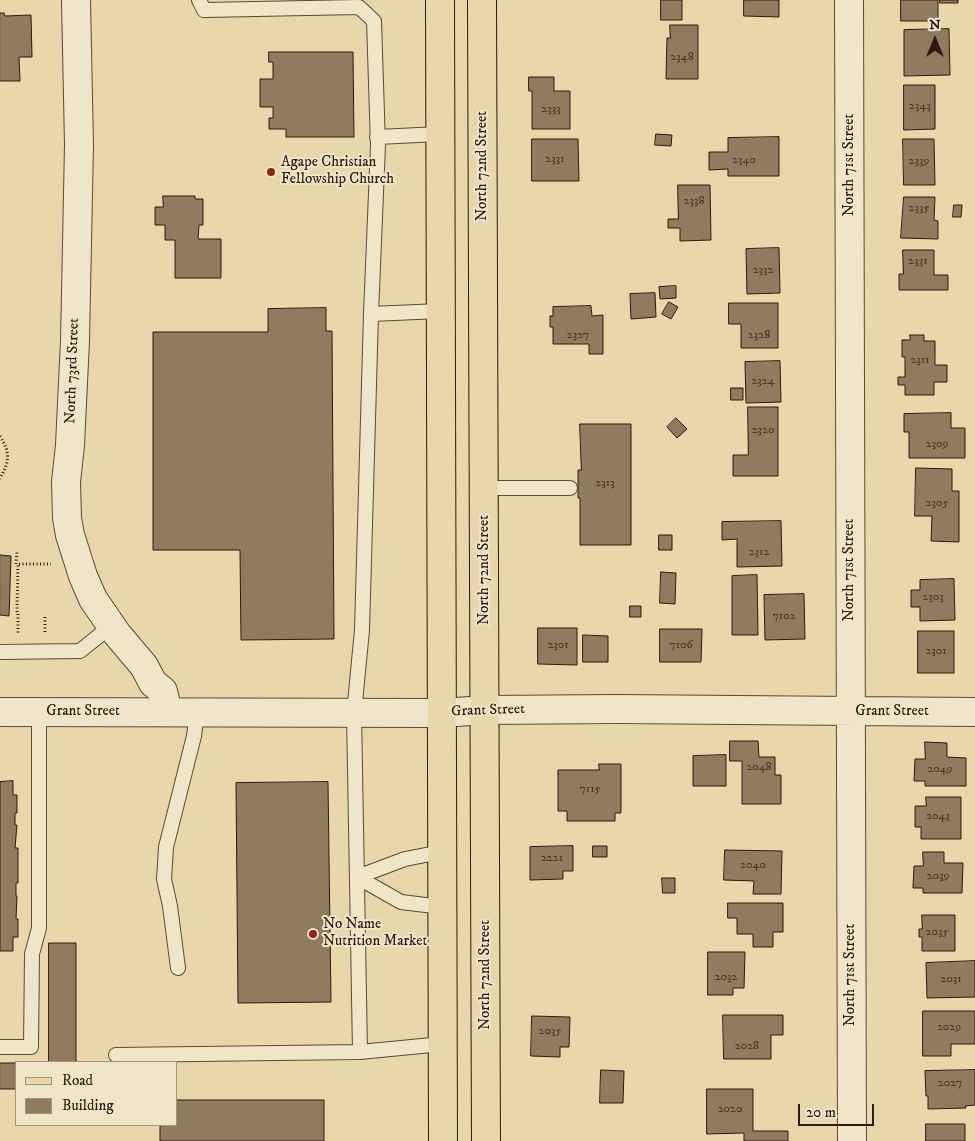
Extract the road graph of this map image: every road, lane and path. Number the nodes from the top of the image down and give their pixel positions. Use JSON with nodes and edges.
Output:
{"nodes":[{"id":1,"x":76,"y":0,"type":"edge"},
{"id":2,"x":199,"y":0,"type":"edge"},
{"id":3,"x":440,"y":0,"type":"edge"},
{"id":4,"x":482,"y":0,"type":"edge"},
{"id":5,"x":849,"y":0,"type":"edge"},
{"id":6,"x":440,"y":134,"type":"junction"},
{"id":7,"x":377,"y":136,"type":"junction"},
{"id":8,"x":440,"y":311,"type":"junction"},
{"id":9,"x":371,"y":314,"type":"junction"},
{"id":10,"x":0,"y":436,"type":"edge"},
{"id":11,"x":0,"y":479,"type":"edge"},
{"id":12,"x":485,"y":488,"type":"junction"},
{"id":13,"x":570,"y":488,"type":"dead end"},
{"id":14,"x":17,"y":552,"type":"dead end"},
{"id":15,"x":15,"y":564,"type":"junction"},
{"id":16,"x":55,"y":564,"type":"dead end"},
{"id":17,"x":45,"y":615,"type":"dead end"},
{"id":18,"x":111,"y":626,"type":"junction"},
{"id":19,"x":18,"y":635,"type":"dead end"},
{"id":20,"x":44,"y":635,"type":"dead end"},
{"id":21,"x":0,"y":652,"type":"edge"},
{"id":22,"x":486,"y":710,"type":"junction"},
{"id":23,"x":0,"y":712,"type":"edge"},
{"id":24,"x":39,"y":712,"type":"junction"},
{"id":25,"x":168,"y":712,"type":"junction"},
{"id":26,"x":196,"y":712,"type":"junction"},
{"id":27,"x":850,"y":712,"type":"junction"},
{"id":28,"x":975,"y":712,"type":"edge"},
{"id":29,"x":354,"y":713,"type":"junction"},
{"id":30,"x":441,"y":713,"type":"junction"},
{"id":31,"x":442,"y":852,"type":"junction"},
{"id":32,"x":357,"y":877,"type":"junction"},
{"id":33,"x":442,"y":907,"type":"junction"},
{"id":34,"x":178,"y":968,"type":"dead end"},
{"id":35,"x":442,"y":1044,"type":"junction"},
{"id":36,"x":0,"y":1047,"type":"edge"},
{"id":37,"x":360,"y":1052,"type":"junction"},
{"id":38,"x":116,"y":1055,"type":"dead end"},
{"id":39,"x":443,"y":1141,"type":"edge"},
{"id":40,"x":486,"y":1141,"type":"edge"},
{"id":41,"x":852,"y":1141,"type":"edge"}],
"edges":[{"from":1,"to":18,"type":"street","name":"North 73rd Street"},
{"from":2,"to":7,"type":"lane"},
{"from":3,"to":6,"type":"main road"},
{"from":4,"to":12,"type":"main road","name":"North 72nd Street"},
{"from":5,"to":27,"type":"street","name":"North 71st Street"},
{"from":6,"to":7,"type":"lane"},
{"from":6,"to":8,"type":"main road"},
{"from":7,"to":9,"type":"lane"},
{"from":8,"to":9,"type":"lane"},
{"from":8,"to":30,"type":"main road"},
{"from":9,"to":29,"type":"lane"},
{"from":10,"to":11,"type":"path"},
{"from":12,"to":13,"type":"lane"},
{"from":12,"to":22,"type":"main road","name":"North 72nd Street"},
{"from":14,"to":15,"type":"path"},
{"from":15,"to":16,"type":"path"},
{"from":15,"to":19,"type":"path"},
{"from":17,"to":20,"type":"path"},
{"from":18,"to":21,"type":"lane"},
{"from":18,"to":25,"type":"street","name":"North 73rd Street"},
{"from":22,"to":27,"type":"street","name":"Grant Street"},
{"from":22,"to":30,"type":"street","name":"Grant Street"},
{"from":22,"to":40,"type":"main road","name":"North 72nd Street"},
{"from":23,"to":24,"type":"street","name":"Grant Street"},
{"from":24,"to":25,"type":"street","name":"Grant Street"},
{"from":24,"to":36,"type":"lane"},
{"from":25,"to":26,"type":"street","name":"Grant Street"},
{"from":26,"to":29,"type":"street","name":"Grant Street"},
{"from":26,"to":34,"type":"lane"},
{"from":27,"to":28,"type":"street","name":"Grant Street"},
{"from":27,"to":41,"type":"street","name":"North 71st Street"},
{"from":29,"to":30,"type":"street","name":"Grant Street"},
{"from":29,"to":32,"type":"lane"},
{"from":30,"to":31,"type":"main road"},
{"from":31,"to":32,"type":"lane"},
{"from":31,"to":33,"type":"main road"},
{"from":32,"to":33,"type":"lane"},
{"from":32,"to":37,"type":"lane"},
{"from":33,"to":35,"type":"main road"},
{"from":35,"to":37,"type":"lane"},
{"from":35,"to":39,"type":"main road"},
{"from":37,"to":38,"type":"lane"}]}
